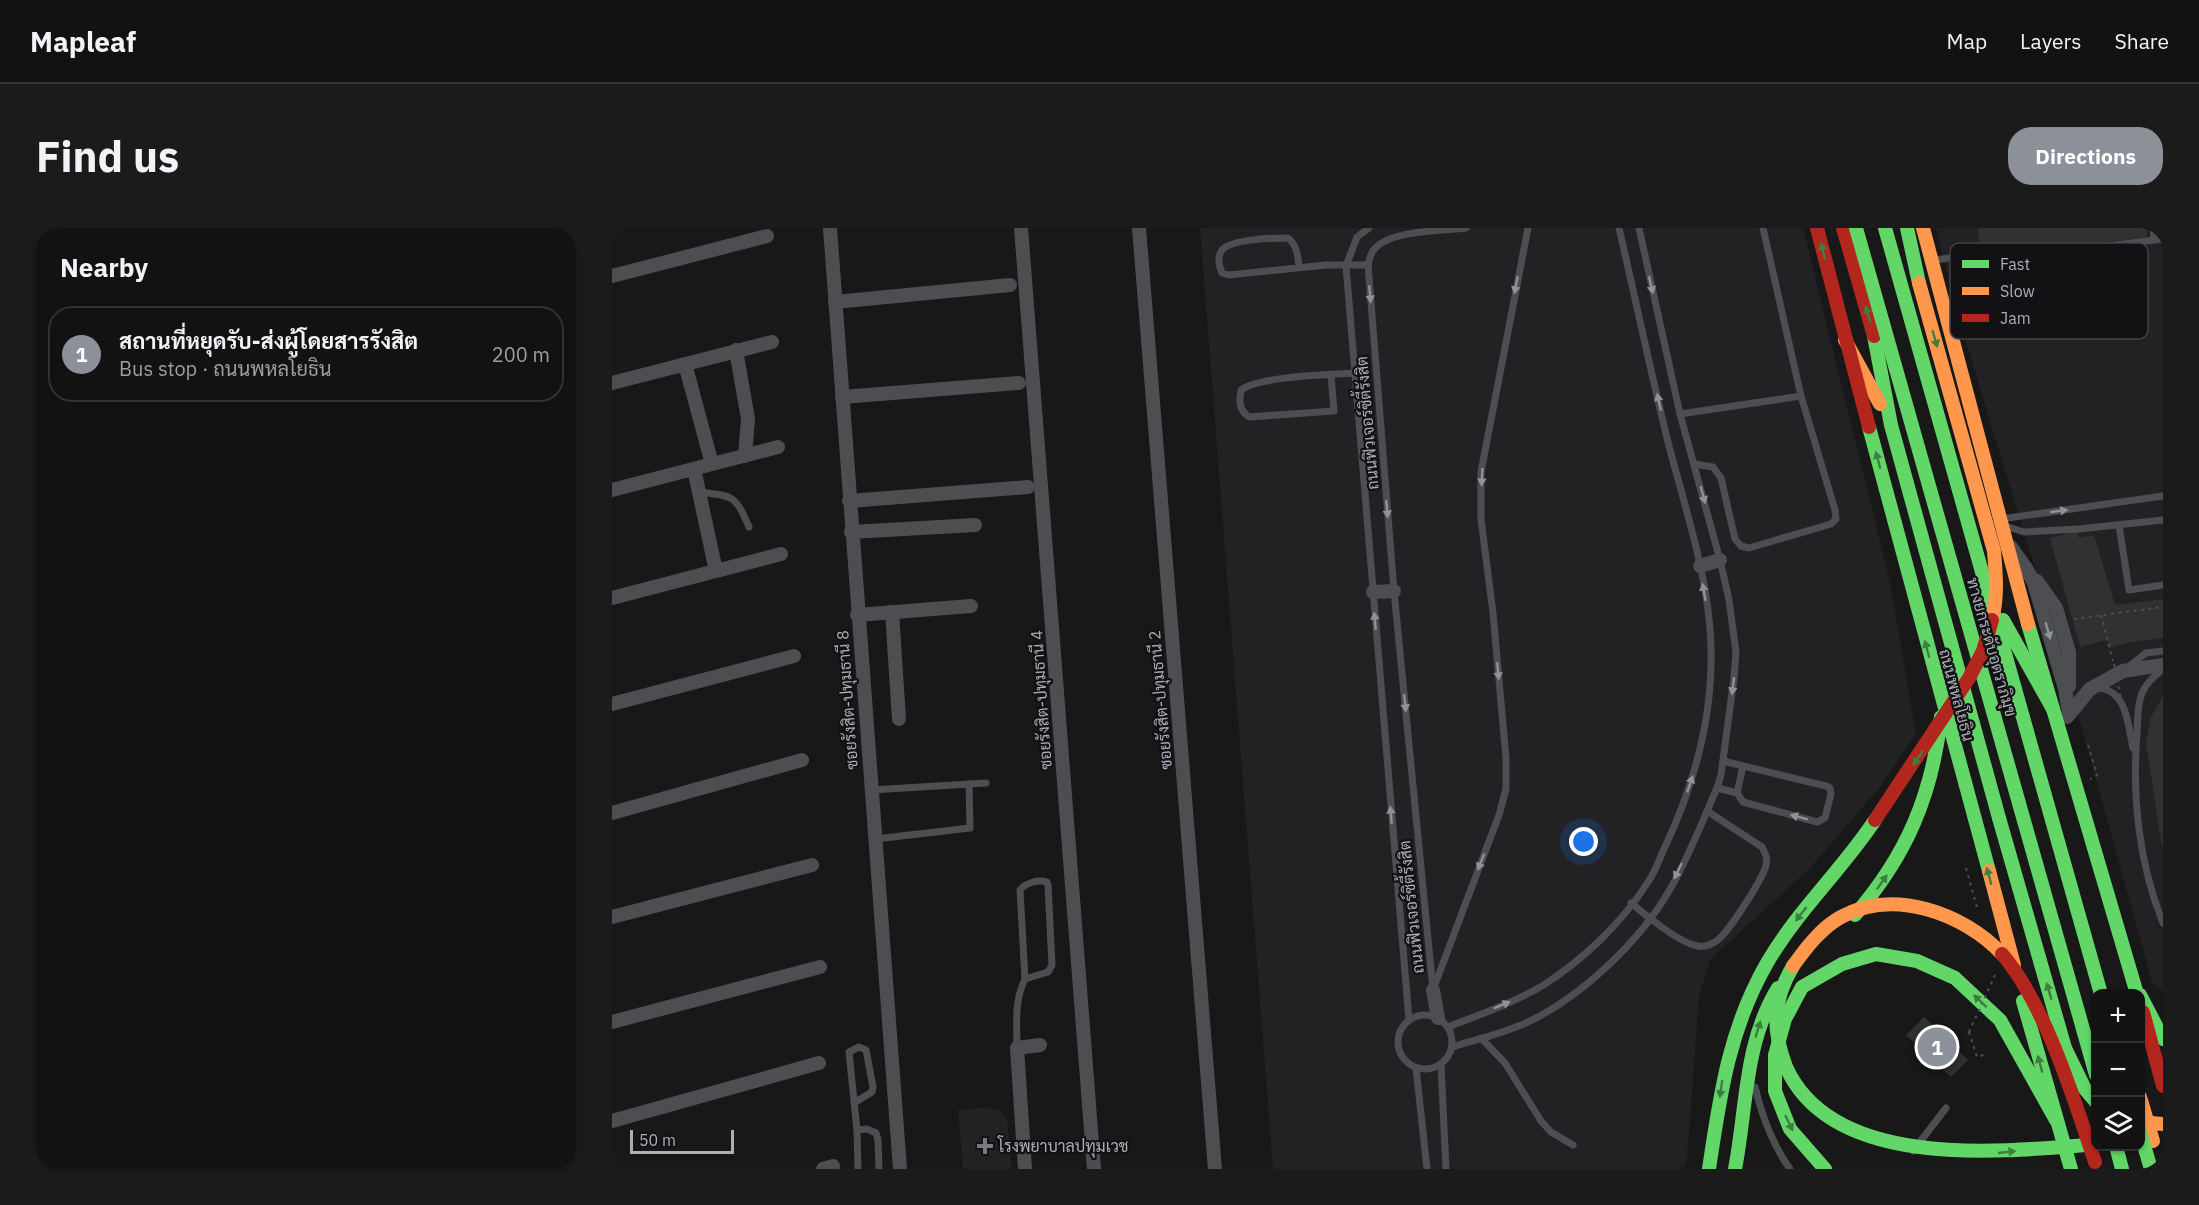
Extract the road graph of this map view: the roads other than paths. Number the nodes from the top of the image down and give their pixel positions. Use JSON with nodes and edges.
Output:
{"nodes":[{"id":1,"x":830,"y":228,"type":"edge"},
{"id":2,"x":1021,"y":228,"type":"edge"},
{"id":3,"x":1139,"y":228,"type":"edge"},
{"id":4,"x":1369,"y":228,"type":"edge"},
{"id":5,"x":1466,"y":228,"type":"edge"},
{"id":6,"x":1528,"y":228,"type":"edge"},
{"id":7,"x":1619,"y":228,"type":"edge"},
{"id":8,"x":1639,"y":228,"type":"edge"},
{"id":9,"x":1763,"y":228,"type":"edge"},
{"id":10,"x":1818,"y":228,"type":"edge"},
{"id":11,"x":1843,"y":228,"type":"edge"},
{"id":12,"x":1856,"y":228,"type":"edge"},
{"id":13,"x":1885,"y":228,"type":"edge"},
{"id":14,"x":1894,"y":228,"type":"edge"},
{"id":15,"x":1907,"y":228,"type":"edge"},
{"id":16,"x":1923,"y":228,"type":"edge"},
{"id":17,"x":2153,"y":228,"type":"edge"},
{"id":18,"x":2161,"y":228,"type":"edge"},
{"id":19,"x":767,"y":236,"type":"dead end"},
{"id":20,"x":2163,"y":239,"type":"edge"},
{"id":21,"x":2154,"y":240,"type":"junction"},
{"id":22,"x":2131,"y":243,"type":"edge"},
{"id":23,"x":1950,"y":258,"type":"edge"},
{"id":24,"x":1931,"y":260,"type":"junction"},
{"id":25,"x":1368,"y":265,"type":"junction"},
{"id":26,"x":1346,"y":266,"type":"junction"},
{"id":27,"x":1299,"y":267,"type":"junction"},
{"id":28,"x":612,"y":276,"type":"edge"},
{"id":29,"x":1010,"y":285,"type":"dead end"},
{"id":30,"x":836,"y":302,"type":"junction"},
{"id":31,"x":1950,"y":330,"type":"edge"},
{"id":32,"x":1874,"y":336,"type":"junction"},
{"id":33,"x":1952,"y":339,"type":"edge"},
{"id":34,"x":1845,"y":340,"type":"junction"},
{"id":35,"x":772,"y":342,"type":"dead end"},
{"id":36,"x":736,"y":350,"type":"junction"},
{"id":37,"x":685,"y":364,"type":"junction"},
{"id":38,"x":1354,"y":373,"type":"junction"},
{"id":39,"x":1331,"y":375,"type":"junction"},
{"id":40,"x":1019,"y":382,"type":"dead end"},
{"id":41,"x":612,"y":383,"type":"edge"},
{"id":42,"x":1801,"y":396,"type":"junction"},
{"id":43,"x":842,"y":397,"type":"junction"},
{"id":44,"x":1680,"y":414,"type":"junction"},
{"id":45,"x":1891,"y":425,"type":"junction"},
{"id":46,"x":778,"y":447,"type":"dead end"},
{"id":47,"x":745,"y":456,"type":"junction"},
{"id":48,"x":712,"y":464,"type":"junction"},
{"id":49,"x":1695,"y":464,"type":"junction"},
{"id":50,"x":694,"y":470,"type":"junction"},
{"id":51,"x":1028,"y":487,"type":"dead end"},
{"id":52,"x":612,"y":490,"type":"edge"},
{"id":53,"x":699,"y":492,"type":"junction"},
{"id":54,"x":2163,"y":496,"type":"edge"},
{"id":55,"x":849,"y":501,"type":"junction"},
{"id":56,"x":2163,"y":520,"type":"edge"},
{"id":57,"x":2002,"y":522,"type":"junction"},
{"id":58,"x":975,"y":525,"type":"dead end"},
{"id":59,"x":2119,"y":525,"type":"junction"},
{"id":60,"x":749,"y":527,"type":"dead end"},
{"id":61,"x":851,"y":532,"type":"junction"},
{"id":62,"x":2006,"y":541,"type":"junction"},
{"id":63,"x":781,"y":554,"type":"dead end"},
{"id":64,"x":1720,"y":560,"type":"junction"},
{"id":65,"x":1700,"y":566,"type":"junction"},
{"id":66,"x":2026,"y":568,"type":"junction"},
{"id":67,"x":716,"y":571,"type":"junction"},
{"id":68,"x":2163,"y":585,"type":"edge"},
{"id":69,"x":1394,"y":591,"type":"junction"},
{"id":70,"x":1372,"y":592,"type":"junction"},
{"id":71,"x":612,"y":598,"type":"edge"},
{"id":72,"x":970,"y":606,"type":"dead end"},
{"id":73,"x":892,"y":612,"type":"junction"},
{"id":74,"x":857,"y":615,"type":"junction"},
{"id":75,"x":2003,"y":620,"type":"junction"},
{"id":76,"x":2163,"y":651,"type":"edge"},
{"id":77,"x":794,"y":656,"type":"dead end"},
{"id":78,"x":2118,"y":667,"type":"junction"},
{"id":79,"x":2163,"y":667,"type":"edge"},
{"id":80,"x":2090,"y":688,"type":"junction"},
{"id":81,"x":612,"y":704,"type":"edge"},
{"id":82,"x":1942,"y":705,"type":"junction"},
{"id":83,"x":2053,"y":709,"type":"junction"},
{"id":84,"x":2069,"y":709,"type":"junction"},
{"id":85,"x":899,"y":719,"type":"dead end"},
{"id":86,"x":2060,"y":733,"type":"junction"},
{"id":87,"x":2135,"y":756,"type":"junction"},
{"id":88,"x":802,"y":760,"type":"dead end"},
{"id":89,"x":1723,"y":760,"type":"junction"},
{"id":90,"x":1743,"y":766,"type":"junction"},
{"id":91,"x":986,"y":783,"type":"dead end"},
{"id":92,"x":969,"y":784,"type":"junction"},
{"id":93,"x":1717,"y":788,"type":"junction"},
{"id":94,"x":871,"y":790,"type":"junction"},
{"id":95,"x":1737,"y":793,"type":"junction"},
{"id":96,"x":1707,"y":811,"type":"junction"},
{"id":97,"x":612,"y":813,"type":"edge"},
{"id":98,"x":875,"y":839,"type":"junction"},
{"id":99,"x":812,"y":865,"type":"dead end"},
{"id":100,"x":1631,"y":903,"type":"junction"},
{"id":101,"x":612,"y":916,"type":"edge"},
{"id":102,"x":1651,"y":919,"type":"junction"},
{"id":103,"x":2163,"y":923,"type":"edge"},
{"id":104,"x":1830,"y":924,"type":"junction"},
{"id":105,"x":1767,"y":963,"type":"junction"},
{"id":106,"x":820,"y":967,"type":"dead end"},
{"id":107,"x":1025,"y":979,"type":"junction"},
{"id":108,"x":2100,"y":989,"type":"edge"},
{"id":109,"x":2109,"y":989,"type":"edge"},
{"id":110,"x":2137,"y":989,"type":"edge"},
{"id":111,"x":1433,"y":990,"type":"junction"},
{"id":112,"x":2145,"y":1004,"type":"edge"},
{"id":113,"x":1409,"y":1020,"type":"junction"},
{"id":114,"x":612,"y":1022,"type":"edge"},
{"id":115,"x":1443,"y":1023,"type":"junction"},
{"id":116,"x":2145,"y":1023,"type":"edge"},
{"id":117,"x":1481,"y":1038,"type":"junction"},
{"id":118,"x":2163,"y":1039,"type":"edge"},
{"id":119,"x":1040,"y":1045,"type":"dead end"},
{"id":120,"x":1452,"y":1047,"type":"junction"},
{"id":121,"x":1017,"y":1048,"type":"junction"},
{"id":122,"x":2091,"y":1057,"type":"edge"},
{"id":123,"x":819,"y":1063,"type":"dead end"},
{"id":124,"x":1441,"y":1064,"type":"junction"},
{"id":125,"x":1750,"y":1066,"type":"junction"},
{"id":126,"x":1416,"y":1068,"type":"junction"},
{"id":127,"x":2163,"y":1086,"type":"edge"},
{"id":128,"x":2092,"y":1097,"type":"edge"},
{"id":129,"x":2091,"y":1100,"type":"edge"},
{"id":130,"x":855,"y":1103,"type":"junction"},
{"id":131,"x":1946,"y":1108,"type":"dead end"},
{"id":132,"x":2145,"y":1114,"type":"edge"},
{"id":133,"x":2056,"y":1120,"type":"junction"},
{"id":134,"x":612,"y":1121,"type":"edge"},
{"id":135,"x":2145,"y":1122,"type":"edge"},
{"id":136,"x":2163,"y":1124,"type":"edge"},
{"id":137,"x":857,"y":1130,"type":"junction"},
{"id":138,"x":2145,"y":1142,"type":"edge"},
{"id":139,"x":2163,"y":1143,"type":"edge"},
{"id":140,"x":2091,"y":1144,"type":"edge"},
{"id":141,"x":1573,"y":1145,"type":"dead end"},
{"id":142,"x":2145,"y":1149,"type":"edge"},
{"id":143,"x":2104,"y":1151,"type":"edge"},
{"id":144,"x":2117,"y":1151,"type":"edge"},
{"id":145,"x":1906,"y":1160,"type":"dead end"},
{"id":146,"x":858,"y":1169,"type":"edge"},
{"id":147,"x":879,"y":1169,"type":"edge"},
{"id":148,"x":900,"y":1169,"type":"edge"},
{"id":149,"x":1025,"y":1169,"type":"edge"},
{"id":150,"x":1094,"y":1169,"type":"edge"},
{"id":151,"x":1215,"y":1169,"type":"edge"},
{"id":152,"x":1427,"y":1169,"type":"edge"},
{"id":153,"x":1446,"y":1169,"type":"edge"},
{"id":154,"x":1709,"y":1169,"type":"edge"},
{"id":155,"x":1735,"y":1169,"type":"edge"},
{"id":156,"x":1790,"y":1169,"type":"edge"},
{"id":157,"x":1825,"y":1169,"type":"edge"},
{"id":158,"x":2071,"y":1169,"type":"edge"},
{"id":159,"x":2097,"y":1169,"type":"edge"},
{"id":160,"x":2109,"y":1169,"type":"edge"},
{"id":161,"x":2122,"y":1169,"type":"edge"},
{"id":162,"x":2151,"y":1169,"type":"edge"},
{"id":163,"x":2161,"y":1169,"type":"edge"}],
"edges":[{"from":1,"to":30,"type":"street","name":"ซอยรังสิต-ปทุมธานี 8"},
{"from":2,"to":150,"type":"street","name":"ซอยรังสิต-ปทุมธานี 4"},
{"from":3,"to":151,"type":"street","name":"ซอยรังสิต-ปทุมธานี 2"},
{"from":4,"to":26,"type":"lane","name":"ถนนฟิวเจอร์ซิตี้รังสิต"},
{"from":5,"to":25,"type":"lane"},
{"from":6,"to":111,"type":"lane","name":"ถนนฟิวเจอร์ซิตี้รังสิต","one_way":true},
{"from":65,"to":7,"type":"lane","one_way":true},
{"from":8,"to":44,"type":"lane","one_way":true},
{"from":9,"to":42,"type":"lane"},
{"from":34,"to":10,"type":"main road","name":"ถนนพหลโยธิน","one_way":true},
{"from":32,"to":11,"type":"main road","name":"ถนนพหลโยธิน","one_way":true},
{"from":12,"to":122,"type":"main road","name":"ทางยกระดับอุตราภิมุข","bridge":true},
{"from":13,"to":108,"type":"main road","name":"ทางยกระดับอุตราภิมุข","bridge":true},
{"from":14,"to":75,"type":"main road"},
{"from":15,"to":105,"type":"main road","one_way":true,"bridge":true},
{"from":16,"to":24,"type":"main road"},
{"from":17,"to":21,"type":"lane"},
{"from":18,"to":20,"type":"lane"},
{"from":19,"to":28,"type":"street"},
{"from":20,"to":21,"type":"lane"},
{"from":21,"to":22,"type":"lane"},
{"from":23,"to":24,"type":"lane"},
{"from":24,"to":31,"type":"main road"},
{"from":25,"to":26,"type":"lane"},
{"from":25,"to":69,"type":"lane","name":"ถนนฟิวเจอร์ซิตี้รังสิต","one_way":true},
{"from":26,"to":27,"type":"lane"},
{"from":26,"to":38,"type":"lane","name":"ถนนฟิวเจอร์ซิตี้รังสิต"},
{"from":27,"to":27,"type":"lane"},
{"from":29,"to":30,"type":"street"},
{"from":30,"to":43,"type":"street","name":"ซอยรังสิต-ปทุมธานี 8"},
{"from":32,"to":45,"type":"main road"},
{"from":32,"to":129,"type":"main road","name":"ถนนพหลโยธิน"},
{"from":33,"to":57,"type":"main road"},
{"from":34,"to":45,"type":"main road"},
{"from":82,"to":34,"type":"main road","name":"ถนนพหลโยธิน","one_way":true},
{"from":35,"to":36,"type":"street"},
{"from":36,"to":37,"type":"street"},
{"from":36,"to":47,"type":"street"},
{"from":37,"to":41,"type":"street"},
{"from":37,"to":48,"type":"street"},
{"from":38,"to":39,"type":"lane"},
{"from":38,"to":70,"type":"lane","name":"ถนนฟิวเจอร์ซิตี้รังสิต"},
{"from":39,"to":39,"type":"lane"},
{"from":40,"to":43,"type":"street"},
{"from":42,"to":44,"type":"lane"},
{"from":42,"to":49,"type":"lane"},
{"from":43,"to":55,"type":"street","name":"ซอยรังสิต-ปทุมธานี 8"},
{"from":44,"to":49,"type":"lane"},
{"from":128,"to":45,"type":"main road","one_way":true,"bridge":true},
{"from":46,"to":47,"type":"street"},
{"from":47,"to":48,"type":"street"},
{"from":48,"to":50,"type":"street"},
{"from":49,"to":64,"type":"lane","one_way":true},
{"from":50,"to":52,"type":"street"},
{"from":50,"to":53,"type":"street"},
{"from":51,"to":55,"type":"street"},
{"from":53,"to":60,"type":"lane"},
{"from":53,"to":67,"type":"street"},
{"from":57,"to":54,"type":"lane","one_way":true},
{"from":55,"to":61,"type":"street","name":"ซอยรังสิต-ปทุมธานี 8"},
{"from":56,"to":59,"type":"lane"},
{"from":57,"to":59,"type":"lane"},
{"from":57,"to":62,"type":"main road"},
{"from":58,"to":61,"type":"street"},
{"from":59,"to":68,"type":"lane"},
{"from":61,"to":74,"type":"street","name":"ซอยรังสิต-ปทุมธานี 8"},
{"from":62,"to":66,"type":"street"},
{"from":62,"to":83,"type":"main road"},
{"from":63,"to":67,"type":"street"},
{"from":64,"to":65,"type":"street"},
{"from":64,"to":89,"type":"lane","one_way":true},
{"from":100,"to":65,"type":"lane","one_way":true},
{"from":66,"to":84,"type":"street","one_way":true},
{"from":66,"to":84,"type":"street"},
{"from":67,"to":71,"type":"street"},
{"from":69,"to":70,"type":"street"},
{"from":69,"to":111,"type":"lane","name":"ถนนฟิวเจอร์ซิตี้รังสิต","one_way":true},
{"from":113,"to":70,"type":"lane","name":"ถนนฟิวเจอร์ซิตี้รังสิต","one_way":true},
{"from":72,"to":73,"type":"street"},
{"from":73,"to":74,"type":"street"},
{"from":73,"to":85,"type":"street"},
{"from":74,"to":94,"type":"street","name":"ซอยรังสิต-ปทุมธานี 8"},
{"from":75,"to":83,"type":"main road"},
{"from":75,"to":109,"type":"main road"},
{"from":76,"to":78,"type":"lane"},
{"from":77,"to":81,"type":"street"},
{"from":78,"to":79,"type":"street"},
{"from":78,"to":80,"type":"street"},
{"from":79,"to":87,"type":"lane"},
{"from":80,"to":84,"type":"street"},
{"from":80,"to":87,"type":"lane"},
{"from":125,"to":82,"type":"main road","one_way":true},
{"from":133,"to":82,"type":"main road","name":"ถนนพหลโยธิน","one_way":true},
{"from":83,"to":86,"type":"main road"},
{"from":84,"to":86,"type":"street"},
{"from":86,"to":110,"type":"main road"},
{"from":87,"to":103,"type":"lane"},
{"from":88,"to":97,"type":"street"},
{"from":89,"to":90,"type":"lane"},
{"from":89,"to":93,"type":"lane"},
{"from":90,"to":95,"type":"lane"},
{"from":90,"to":95,"type":"lane","one_way":true},
{"from":91,"to":92,"type":"lane"},
{"from":92,"to":94,"type":"lane"},
{"from":92,"to":98,"type":"lane"},
{"from":93,"to":95,"type":"lane"},
{"from":93,"to":96,"type":"lane"},
{"from":94,"to":98,"type":"street","name":"ซอยรังสิต-ปทุมธานี 8"},
{"from":96,"to":102,"type":"lane","one_way":true},
{"from":96,"to":102,"type":"lane"},
{"from":98,"to":148,"type":"street","name":"ซอยรังสิต-ปทุมธานี 8"},
{"from":99,"to":101,"type":"street"},
{"from":100,"to":102,"type":"lane"},
{"from":115,"to":100,"type":"lane","one_way":true},
{"from":102,"to":117,"type":"lane"},
{"from":104,"to":105,"type":"main road","bridge":true},
{"from":104,"to":140,"type":"main road","one_way":true,"bridge":true},
{"from":104,"to":159,"type":"main road","bridge":true},
{"from":105,"to":154,"type":"main road","one_way":true,"bridge":true},
{"from":106,"to":114,"type":"street"},
{"from":107,"to":107,"type":"lane"},
{"from":107,"to":121,"type":"lane"},
{"from":111,"to":115,"type":"street"},
{"from":112,"to":118,"type":"main road"},
{"from":113,"to":115,"type":"lane"},
{"from":113,"to":126,"type":"lane","name":"ถนนฟิวเจอร์ซิตี้รังสิต"},
{"from":115,"to":120,"type":"lane"},
{"from":116,"to":127,"type":"main road"},
{"from":117,"to":120,"type":"lane"},
{"from":117,"to":141,"type":"lane"},
{"from":119,"to":121,"type":"street"},
{"from":120,"to":124,"type":"lane"},
{"from":121,"to":149,"type":"street"},
{"from":123,"to":134,"type":"street"},
{"from":124,"to":126,"type":"lane"},
{"from":124,"to":153,"type":"lane"},
{"from":125,"to":155,"type":"main road"},
{"from":125,"to":156,"type":"lane"},
{"from":126,"to":152,"type":"lane"},
{"from":130,"to":130,"type":"lane"},
{"from":130,"to":137,"type":"lane"},
{"from":131,"to":145,"type":"lane"},
{"from":132,"to":163,"type":"main road"},
{"from":133,"to":157,"type":"main road","one_way":true,"bridge":true},
{"from":133,"to":158,"type":"main road","name":"ถนนพหลโยธิน"},
{"from":135,"to":136,"type":"main road","bridge":true},
{"from":137,"to":146,"type":"lane"},
{"from":137,"to":147,"type":"lane"},
{"from":138,"to":139,"type":"main road"},
{"from":142,"to":162,"type":"main road","bridge":true},
{"from":143,"to":160,"type":"main road"},
{"from":144,"to":161,"type":"main road"}]}
